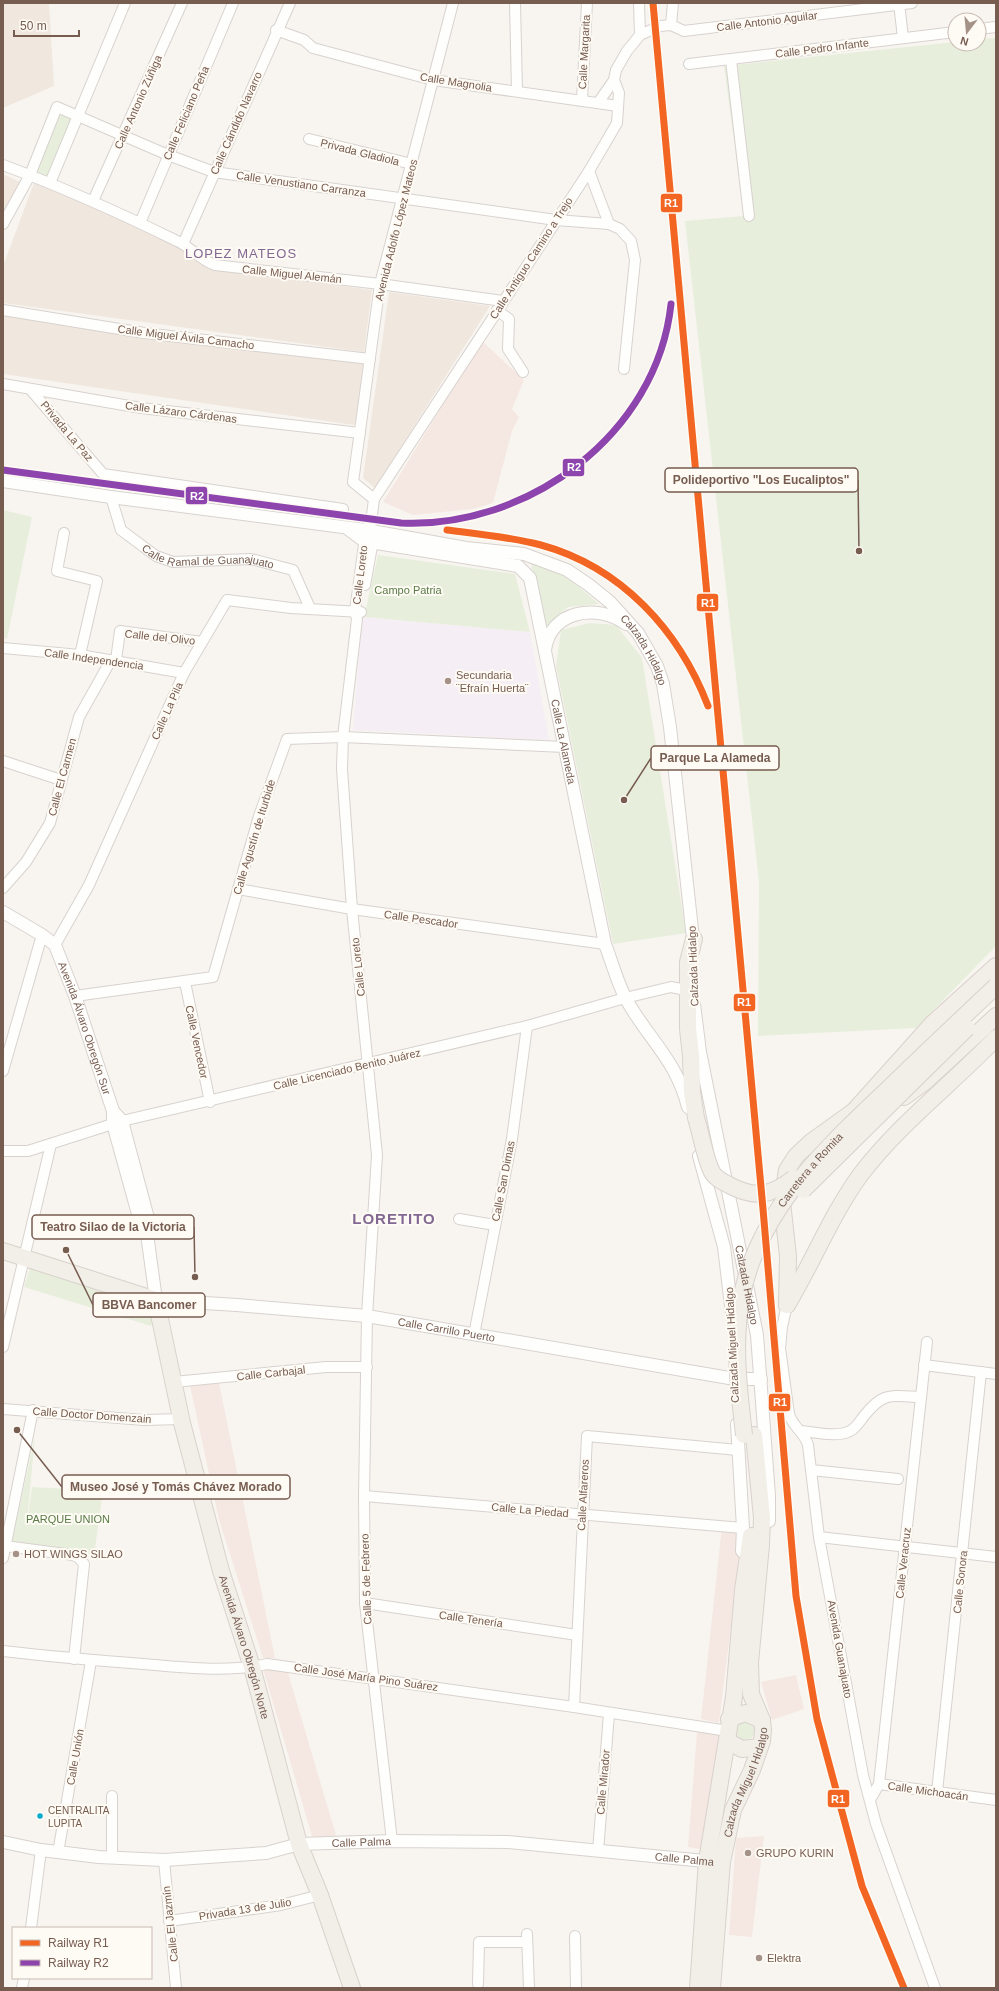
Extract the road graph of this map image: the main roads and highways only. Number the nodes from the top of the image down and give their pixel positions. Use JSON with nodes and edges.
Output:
{"nodes":[{"id":1,"x":694,"y":939,"type":"road end"},
{"id":2,"x":996,"y":966,"type":"edge"},
{"id":3,"x":996,"y":974,"type":"edge"},
{"id":4,"x":996,"y":986,"type":"edge"},
{"id":5,"x":996,"y":999,"type":"edge"},
{"id":6,"x":993,"y":1018,"type":"edge"},
{"id":7,"x":996,"y":1038,"type":"edge"},
{"id":8,"x":890,"y":1105,"type":"junction"},
{"id":9,"x":854,"y":1121,"type":"junction"},
{"id":10,"x":811,"y":1164,"type":"junction"},
{"id":11,"x":3,"y":1251,"type":"edge"},
{"id":12,"x":749,"y":1435,"type":"junction"},
{"id":13,"x":762,"y":1720,"type":"junction"},
{"id":14,"x":728,"y":1730,"type":"junction"},
{"id":15,"x":759,"y":1747,"type":"junction"},
{"id":16,"x":715,"y":1862,"type":"junction"},
{"id":17,"x":704,"y":1987,"type":"edge"},
{"id":18,"x":352,"y":1988,"type":"edge"}],
"edges":[{"from":1,"to":10,"type":"main road","bridge":true},
{"from":2,"to":7,"type":"main road"},
{"from":3,"to":9,"type":"main road","bridge":true},
{"from":4,"to":9,"type":"main road","name":"Carretera a Romita","bridge":true},
{"from":5,"to":8,"type":"main road","name":"Carretera a Romita","bridge":true},
{"from":6,"to":8,"type":"main road"},
{"from":8,"to":12,"type":"main road","name":"Carretera a Romita","bridge":true},
{"from":9,"to":10,"type":"main road","name":"Carretera a Romita","bridge":true},
{"from":10,"to":12,"type":"main road","name":"Carretera a Romita","bridge":true},
{"from":11,"to":18,"type":"main road","name":"Avenida Álvaro Obregón Norte"},
{"from":12,"to":13,"type":"main road","name":"Calzada Miguel Hidalgo"},
{"from":12,"to":14,"type":"main road","name":"Calzada Miguel Hidalgo"},
{"from":13,"to":14,"type":"main road"},
{"from":13,"to":15,"type":"main road","name":"Calzada Miguel Hidalgo"},
{"from":14,"to":15,"type":"main road"},
{"from":14,"to":16,"type":"main road","name":"Calzada Miguel Hidalgo"},
{"from":15,"to":16,"type":"main road","name":"Calzada Miguel Hidalgo"},
{"from":16,"to":17,"type":"main road","name":"Calzada Miguel Hidalgo"}]}
